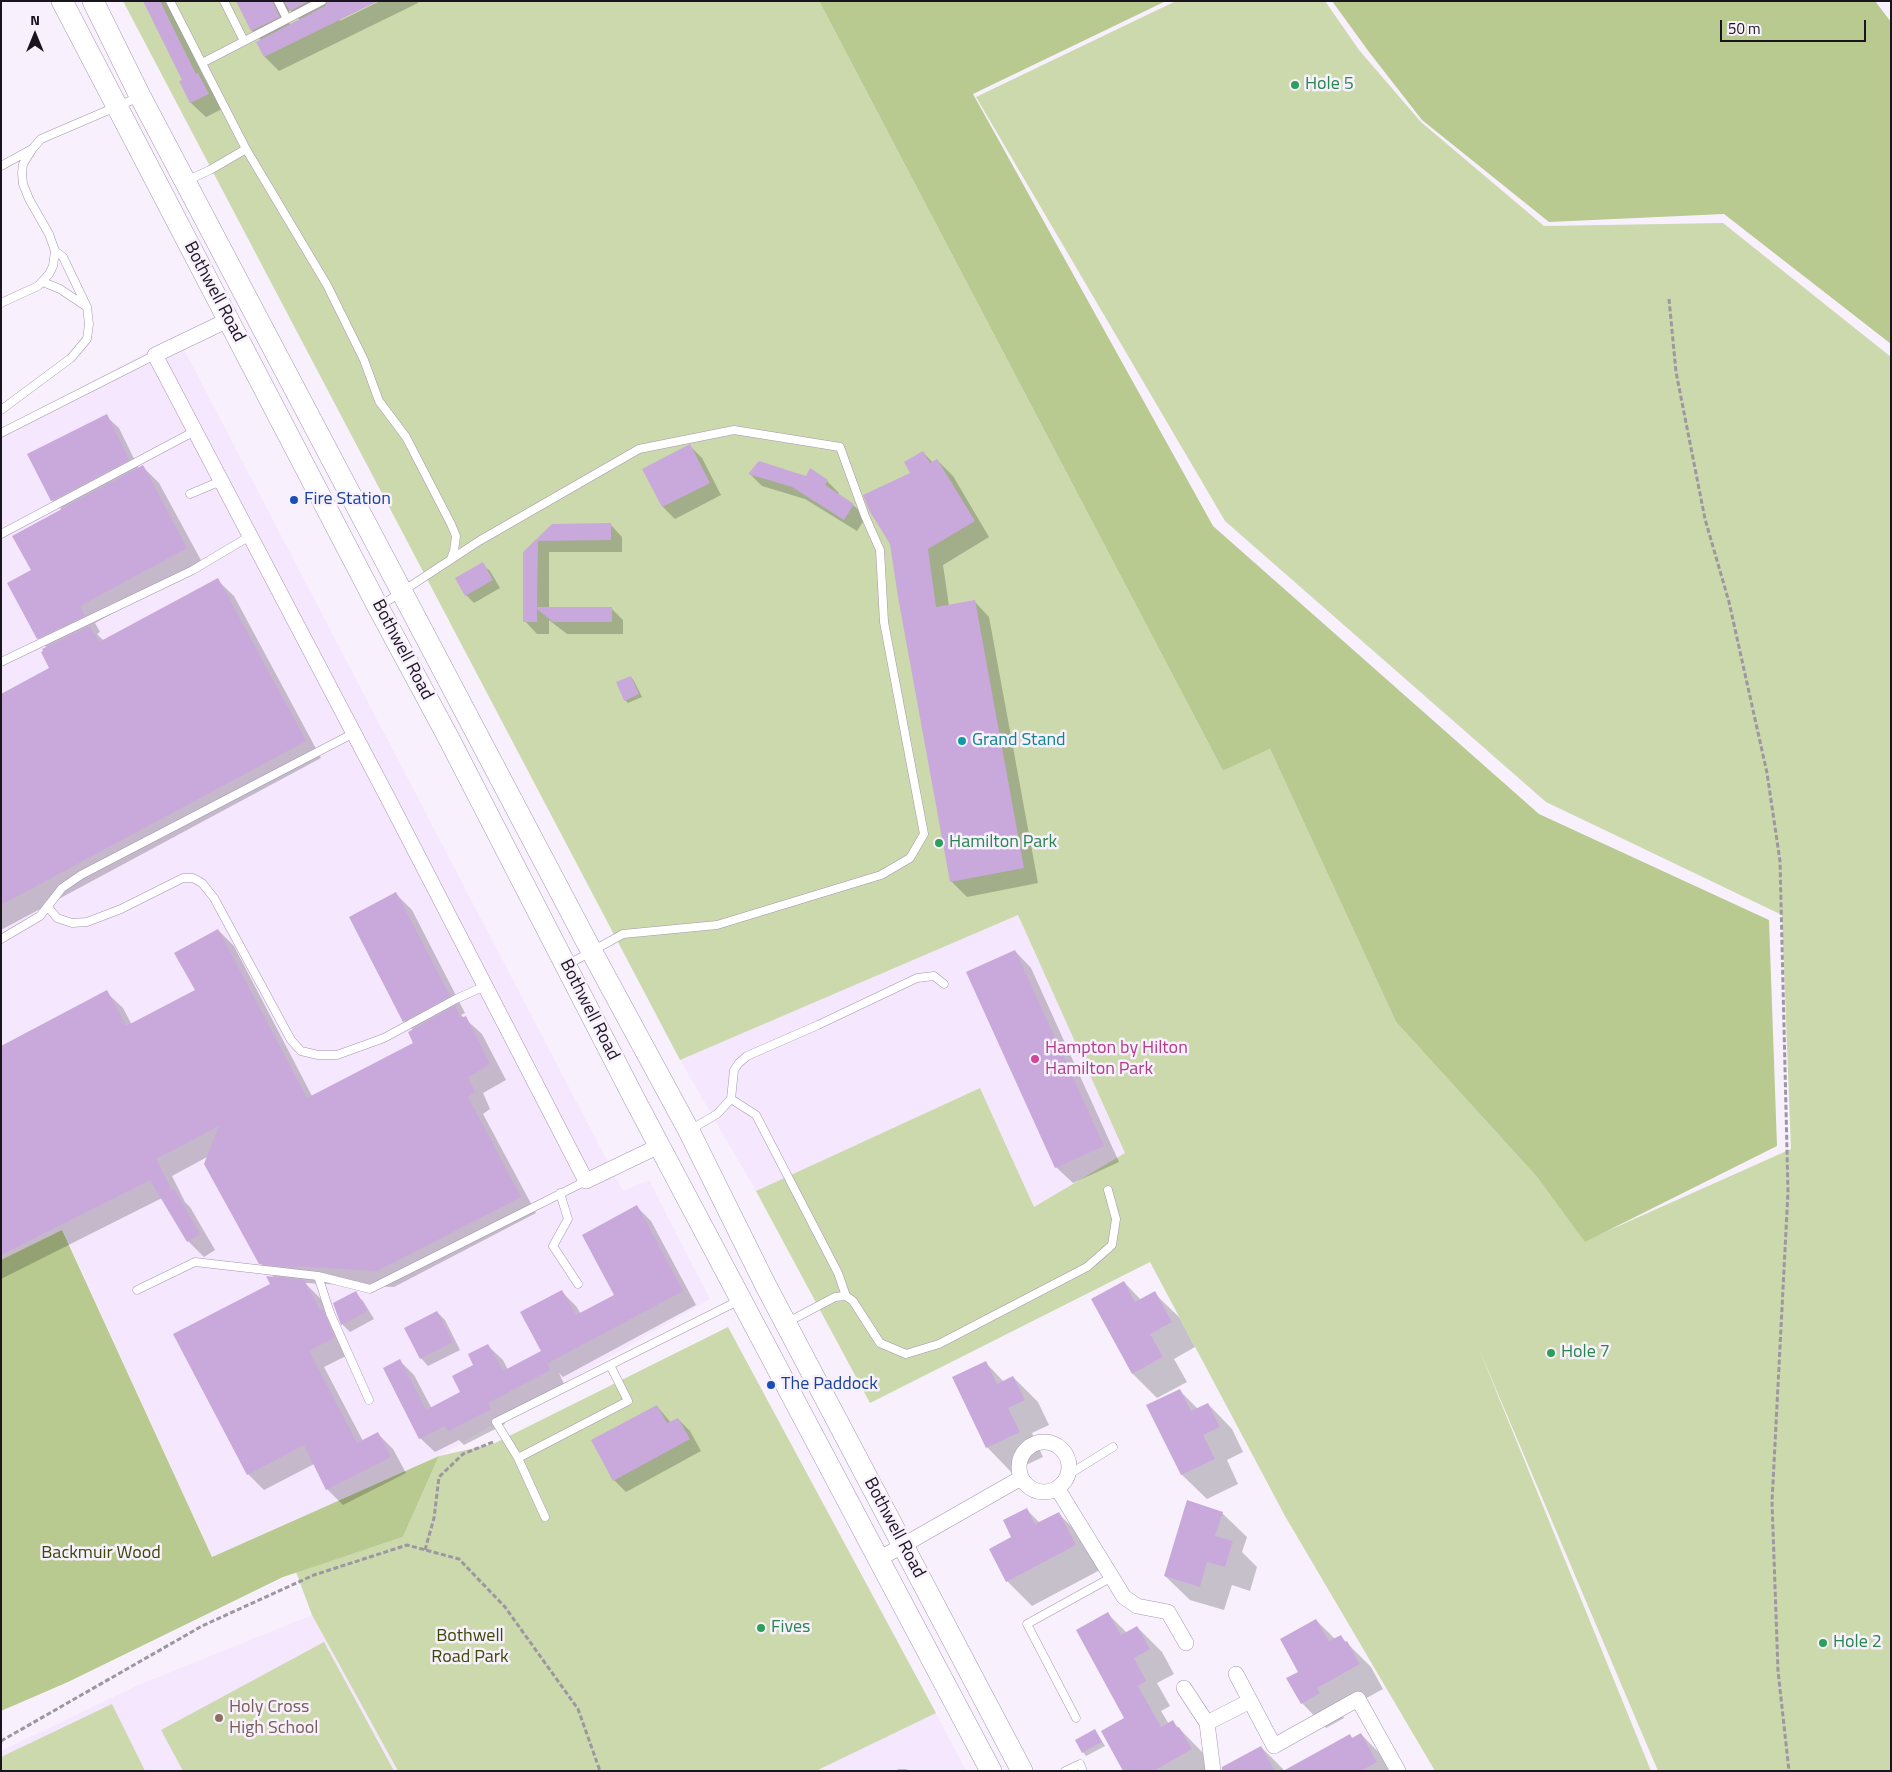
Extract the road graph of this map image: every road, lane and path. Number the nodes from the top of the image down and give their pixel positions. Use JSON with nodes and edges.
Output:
{"nodes":[{"id":1,"x":62,"y":1,"type":"edge"},
{"id":2,"x":93,"y":1,"type":"edge"},
{"id":3,"x":170,"y":1,"type":"edge"},
{"id":4,"x":224,"y":1,"type":"edge"},
{"id":5,"x":278,"y":1,"type":"edge"},
{"id":6,"x":322,"y":1,"type":"edge"},
{"id":7,"x":287,"y":19,"type":"junction"},
{"id":8,"x":244,"y":41,"type":"junction"},
{"id":9,"x":202,"y":63,"type":"junction"},
{"id":10,"x":140,"y":96,"type":"junction"},
{"id":11,"x":116,"y":107,"type":"junction"},
{"id":12,"x":33,"y":148,"type":"junction"},
{"id":13,"x":246,"y":150,"type":"junction"},
{"id":14,"x":1,"y":166,"type":"edge"},
{"id":15,"x":186,"y":181,"type":"junction"},
{"id":16,"x":55,"y":251,"type":"junction"},
{"id":17,"x":43,"y":282,"type":"junction"},
{"id":18,"x":1669,"y":299,"type":"dead end"},
{"id":19,"x":1,"y":303,"type":"edge"},
{"id":20,"x":87,"y":307,"type":"junction"},
{"id":21,"x":228,"y":320,"type":"junction"},
{"id":22,"x":155,"y":355,"type":"junction"},
{"id":23,"x":1,"y":410,"type":"edge"},
{"id":24,"x":195,"y":431,"type":"junction"},
{"id":25,"x":1,"y":433,"type":"edge"},
{"id":26,"x":221,"y":481,"type":"junction"},
{"id":27,"x":190,"y":494,"type":"dead end"},
{"id":28,"x":1,"y":534,"type":"edge"},
{"id":29,"x":250,"y":536,"type":"junction"},
{"id":30,"x":450,"y":560,"type":"junction"},
{"id":31,"x":402,"y":592,"type":"junction"},
{"id":32,"x":378,"y":607,"type":"junction"},
{"id":33,"x":1,"y":662,"type":"edge"},
{"id":34,"x":354,"y":733,"type":"junction"},
{"id":35,"x":48,"y":908,"type":"junction"},
{"id":36,"x":1,"y":940,"type":"edge"},
{"id":37,"x":592,"y":952,"type":"junction"},
{"id":38,"x":566,"y":965,"type":"junction"},
{"id":39,"x":944,"y":984,"type":"dead end"},
{"id":40,"x":485,"y":986,"type":"junction"},
{"id":41,"x":731,"y":1099,"type":"junction"},
{"id":42,"x":689,"y":1131,"type":"junction"},
{"id":43,"x":659,"y":1146,"type":"junction"},
{"id":44,"x":586,"y":1181,"type":"junction"},
{"id":45,"x":1108,"y":1190,"type":"dead end"},
{"id":46,"x":560,"y":1193,"type":"junction"},
{"id":47,"x":318,"y":1276,"type":"junction"},
{"id":48,"x":578,"y":1284,"type":"dead end"},
{"id":49,"x":766,"y":1286,"type":"junction"},
{"id":50,"x":137,"y":1290,"type":"dead end"},
{"id":51,"x":846,"y":1296,"type":"junction"},
{"id":52,"x":742,"y":1300,"type":"junction"},
{"id":53,"x":786,"y":1323,"type":"junction"},
{"id":54,"x":610,"y":1365,"type":"junction"},
{"id":55,"x":368,"y":1400,"type":"dead end"},
{"id":56,"x":506,"y":1437,"type":"junction"},
{"id":57,"x":1114,"y":1448,"type":"dead end"},
{"id":58,"x":518,"y":1458,"type":"junction"},
{"id":59,"x":1068,"y":1476,"type":"junction"},
{"id":60,"x":1021,"y":1478,"type":"junction"},
{"id":61,"x":1057,"y":1488,"type":"junction"},
{"id":62,"x":545,"y":1517,"type":"dead end"},
{"id":63,"x":903,"y":1544,"type":"junction"},
{"id":64,"x":425,"y":1550,"type":"junction"},
{"id":65,"x":879,"y":1559,"type":"junction"},
{"id":66,"x":1112,"y":1577,"type":"junction"},
{"id":67,"x":1186,"y":1643,"type":"dead end"},
{"id":68,"x":1236,"y":1674,"type":"dead end"},
{"id":69,"x":1184,"y":1688,"type":"dead end"},
{"id":70,"x":1250,"y":1701,"type":"junction"},
{"id":71,"x":1076,"y":1718,"type":"dead end"},
{"id":72,"x":1207,"y":1723,"type":"junction"},
{"id":73,"x":1,"y":1741,"type":"edge"},
{"id":74,"x":600,"y":1771,"type":"edge"},
{"id":75,"x":991,"y":1771,"type":"edge"},
{"id":76,"x":1022,"y":1771,"type":"edge"},
{"id":77,"x":1065,"y":1771,"type":"edge"},
{"id":78,"x":1083,"y":1771,"type":"edge"},
{"id":79,"x":1212,"y":1771,"type":"edge"},
{"id":80,"x":1398,"y":1771,"type":"edge"},
{"id":81,"x":1789,"y":1771,"type":"edge"}],
"edges":[{"from":1,"to":11,"type":"main road","name":"Bothwell Road"},
{"from":2,"to":10,"type":"main road","name":"Bothwell Road"},
{"from":3,"to":9,"type":"lane"},
{"from":4,"to":8,"type":"lane"},
{"from":5,"to":7,"type":"lane"},
{"from":6,"to":7,"type":"lane"},
{"from":7,"to":8,"type":"lane"},
{"from":8,"to":9,"type":"lane"},
{"from":9,"to":13,"type":"lane"},
{"from":10,"to":11,"type":"lane"},
{"from":10,"to":15,"type":"main road","name":"Bothwell Road"},
{"from":11,"to":12,"type":"lane"},
{"from":11,"to":21,"type":"main road","name":"Bothwell Road"},
{"from":12,"to":14,"type":"lane"},
{"from":12,"to":16,"type":"lane"},
{"from":13,"to":15,"type":"lane"},
{"from":13,"to":30,"type":"lane"},
{"from":15,"to":31,"type":"main road","name":"Bothwell Road"},
{"from":16,"to":17,"type":"lane"},
{"from":16,"to":20,"type":"lane"},
{"from":17,"to":19,"type":"lane"},
{"from":17,"to":20,"type":"lane"},
{"from":18,"to":81,"type":"path"},
{"from":20,"to":23,"type":"lane"},
{"from":21,"to":22,"type":"street"},
{"from":21,"to":32,"type":"main road","name":"Bothwell Road"},
{"from":22,"to":24,"type":"street"},
{"from":22,"to":25,"type":"lane"},
{"from":24,"to":26,"type":"street"},
{"from":24,"to":28,"type":"lane"},
{"from":26,"to":27,"type":"lane"},
{"from":26,"to":29,"type":"street"},
{"from":29,"to":33,"type":"lane"},
{"from":29,"to":34,"type":"street"},
{"from":30,"to":31,"type":"lane"},
{"from":30,"to":37,"type":"lane"},
{"from":31,"to":32,"type":"lane"},
{"from":31,"to":37,"type":"main road","name":"Bothwell Road"},
{"from":32,"to":38,"type":"main road","name":"Bothwell Road"},
{"from":34,"to":35,"type":"lane"},
{"from":34,"to":40,"type":"street"},
{"from":35,"to":36,"type":"lane"},
{"from":35,"to":40,"type":"lane"},
{"from":37,"to":38,"type":"lane"},
{"from":37,"to":42,"type":"main road","name":"Bothwell Road"},
{"from":38,"to":43,"type":"main road","name":"Bothwell Road"},
{"from":39,"to":41,"type":"lane"},
{"from":40,"to":44,"type":"street"},
{"from":41,"to":42,"type":"lane"},
{"from":41,"to":51,"type":"lane"},
{"from":42,"to":43,"type":"main road"},
{"from":42,"to":49,"type":"main road","name":"Bothwell Road"},
{"from":43,"to":44,"type":"street"},
{"from":43,"to":52,"type":"main road","name":"Bothwell Road"},
{"from":44,"to":46,"type":"lane"},
{"from":45,"to":51,"type":"lane"},
{"from":46,"to":47,"type":"lane"},
{"from":46,"to":48,"type":"lane"},
{"from":47,"to":50,"type":"lane"},
{"from":47,"to":55,"type":"lane"},
{"from":49,"to":52,"type":"main road"},
{"from":49,"to":53,"type":"main road","name":"Bothwell Road"},
{"from":51,"to":53,"type":"lane"},
{"from":52,"to":54,"type":"lane"},
{"from":52,"to":65,"type":"main road","name":"Bothwell Road"},
{"from":53,"to":63,"type":"main road","name":"Bothwell Road"},
{"from":54,"to":56,"type":"lane"},
{"from":54,"to":58,"type":"lane"},
{"from":56,"to":58,"type":"lane"},
{"from":56,"to":64,"type":"path"},
{"from":57,"to":59,"type":"lane"},
{"from":58,"to":62,"type":"lane"},
{"from":59,"to":60,"type":"street"},
{"from":59,"to":61,"type":"street"},
{"from":60,"to":61,"type":"street"},
{"from":60,"to":63,"type":"street"},
{"from":61,"to":66,"type":"street"},
{"from":63,"to":65,"type":"street"},
{"from":63,"to":76,"type":"main road","name":"Bothwell Road"},
{"from":64,"to":73,"type":"path"},
{"from":64,"to":74,"type":"path"},
{"from":65,"to":75,"type":"main road","name":"Bothwell Road"},
{"from":66,"to":67,"type":"street"},
{"from":66,"to":71,"type":"lane"},
{"from":68,"to":70,"type":"street"},
{"from":69,"to":72,"type":"street"},
{"from":70,"to":72,"type":"street"},
{"from":70,"to":80,"type":"street"},
{"from":72,"to":79,"type":"street"},
{"from":77,"to":78,"type":"lane"}]}
